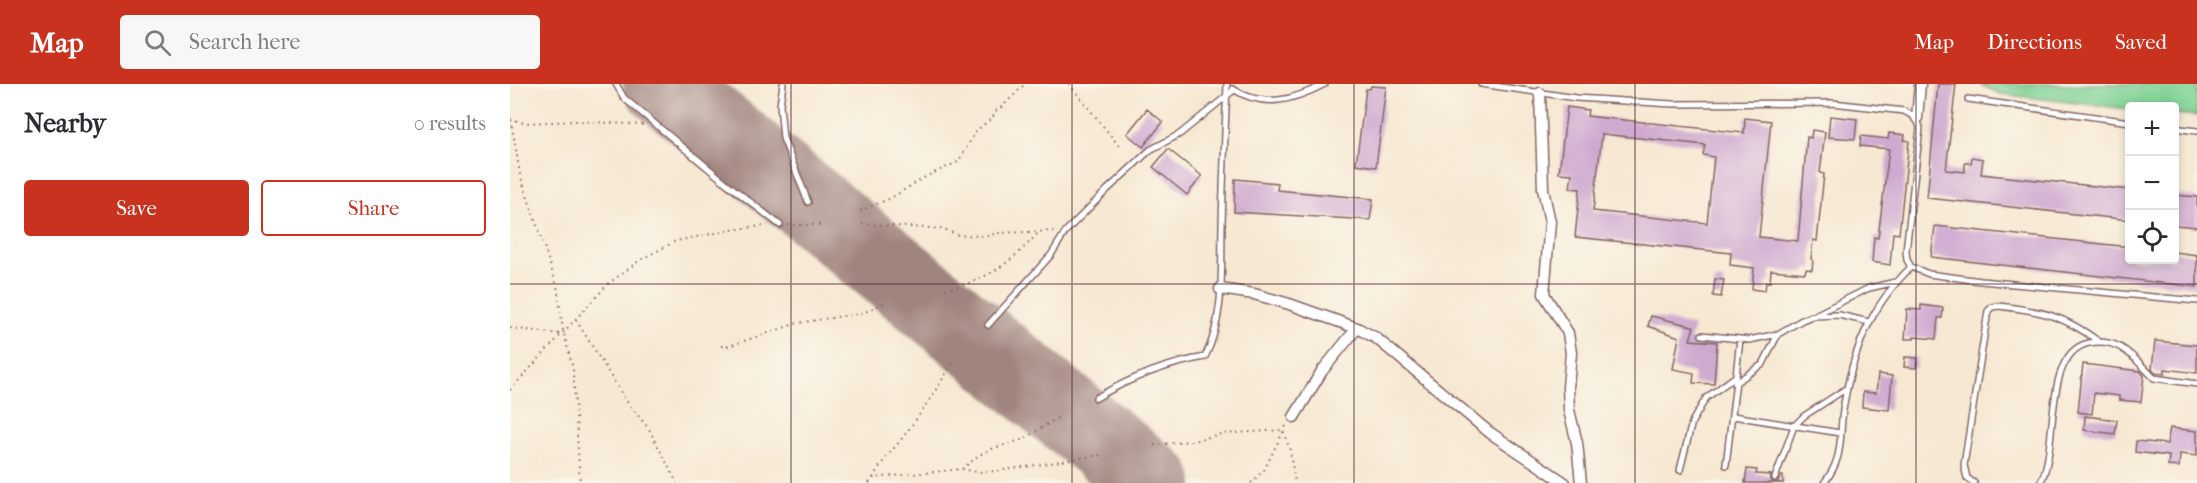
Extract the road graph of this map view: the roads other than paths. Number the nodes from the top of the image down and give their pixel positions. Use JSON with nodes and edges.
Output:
{"nodes":[{"id":1,"x":615,"y":84,"type":"edge"},
{"id":2,"x":783,"y":84,"type":"edge"},
{"id":3,"x":1227,"y":84,"type":"edge"},
{"id":4,"x":1325,"y":84,"type":"edge"},
{"id":5,"x":1481,"y":84,"type":"edge"},
{"id":6,"x":1920,"y":84,"type":"edge"},
{"id":7,"x":1234,"y":90,"type":"junction"},
{"id":8,"x":1540,"y":93,"type":"junction"},
{"id":9,"x":1227,"y":97,"type":"junction"},
{"id":10,"x":1968,"y":99,"type":"dead end"},
{"id":11,"x":1917,"y":118,"type":"junction"},
{"id":12,"x":2125,"y":121,"type":"edge"},
{"id":13,"x":2179,"y":129,"type":"edge"},
{"id":14,"x":2197,"y":131,"type":"edge"},
{"id":15,"x":807,"y":202,"type":"dead end"},
{"id":16,"x":780,"y":225,"type":"road end"},
{"id":17,"x":1911,"y":267,"type":"junction"},
{"id":18,"x":1896,"y":282,"type":"junction"},
{"id":19,"x":1220,"y":289,"type":"junction"},
{"id":20,"x":2197,"y":301,"type":"edge"},
{"id":21,"x":1812,"y":316,"type":"junction"},
{"id":22,"x":1869,"y":322,"type":"junction"},
{"id":23,"x":988,"y":325,"type":"dead end"},
{"id":24,"x":1357,"y":328,"type":"junction"},
{"id":25,"x":1778,"y":334,"type":"junction"},
{"id":26,"x":1702,"y":335,"type":"dead end"},
{"id":27,"x":1740,"y":339,"type":"junction"},
{"id":28,"x":2098,"y":341,"type":"junction"},
{"id":29,"x":1736,"y":376,"type":"junction"},
{"id":30,"x":1735,"y":383,"type":"junction"},
{"id":31,"x":2197,"y":384,"type":"edge"},
{"id":32,"x":1847,"y":388,"type":"junction"},
{"id":33,"x":1095,"y":398,"type":"dead end"},
{"id":34,"x":1733,"y":416,"type":"junction"},
{"id":35,"x":1294,"y":417,"type":"road end"},
{"id":36,"x":1794,"y":426,"type":"junction"},
{"id":37,"x":1840,"y":433,"type":"junction"},
{"id":38,"x":1726,"y":465,"type":"dead end"},
{"id":39,"x":1680,"y":470,"type":"dead end"},
{"id":40,"x":1775,"y":477,"type":"dead end"},
{"id":41,"x":1565,"y":483,"type":"edge"},
{"id":42,"x":1581,"y":483,"type":"edge"},
{"id":43,"x":1824,"y":483,"type":"edge"},
{"id":44,"x":1974,"y":483,"type":"edge"},
{"id":45,"x":2040,"y":483,"type":"edge"}],
"edges":[{"from":1,"to":16,"type":"lane"},
{"from":2,"to":15,"type":"lane"},
{"from":3,"to":7,"type":"lane"},
{"from":3,"to":9,"type":"lane"},
{"from":4,"to":7,"type":"lane"},
{"from":5,"to":8,"type":"lane"},
{"from":6,"to":11,"type":"street"},
{"from":7,"to":9,"type":"lane"},
{"from":8,"to":11,"type":"lane"},
{"from":8,"to":42,"type":"street"},
{"from":9,"to":19,"type":"lane"},
{"from":9,"to":23,"type":"lane"},
{"from":10,"to":12,"type":"lane"},
{"from":11,"to":17,"type":"lane"},
{"from":13,"to":14,"type":"lane"},
{"from":17,"to":18,"type":"lane"},
{"from":17,"to":20,"type":"lane"},
{"from":18,"to":21,"type":"lane"},
{"from":18,"to":22,"type":"lane"},
{"from":19,"to":24,"type":"street"},
{"from":19,"to":33,"type":"lane"},
{"from":21,"to":22,"type":"lane"},
{"from":21,"to":25,"type":"lane"},
{"from":22,"to":32,"type":"lane"},
{"from":24,"to":35,"type":"street"},
{"from":24,"to":41,"type":"street"},
{"from":25,"to":27,"type":"lane"},
{"from":25,"to":30,"type":"lane"},
{"from":26,"to":27,"type":"lane"},
{"from":27,"to":29,"type":"lane"},
{"from":28,"to":31,"type":"lane"},
{"from":28,"to":44,"type":"lane"},
{"from":28,"to":45,"type":"lane"},
{"from":29,"to":30,"type":"lane"},
{"from":29,"to":39,"type":"lane"},
{"from":30,"to":34,"type":"lane"},
{"from":32,"to":36,"type":"lane"},
{"from":32,"to":37,"type":"lane"},
{"from":34,"to":36,"type":"lane"},
{"from":34,"to":38,"type":"lane"},
{"from":36,"to":37,"type":"lane"},
{"from":36,"to":40,"type":"lane"},
{"from":37,"to":43,"type":"lane"}]}
